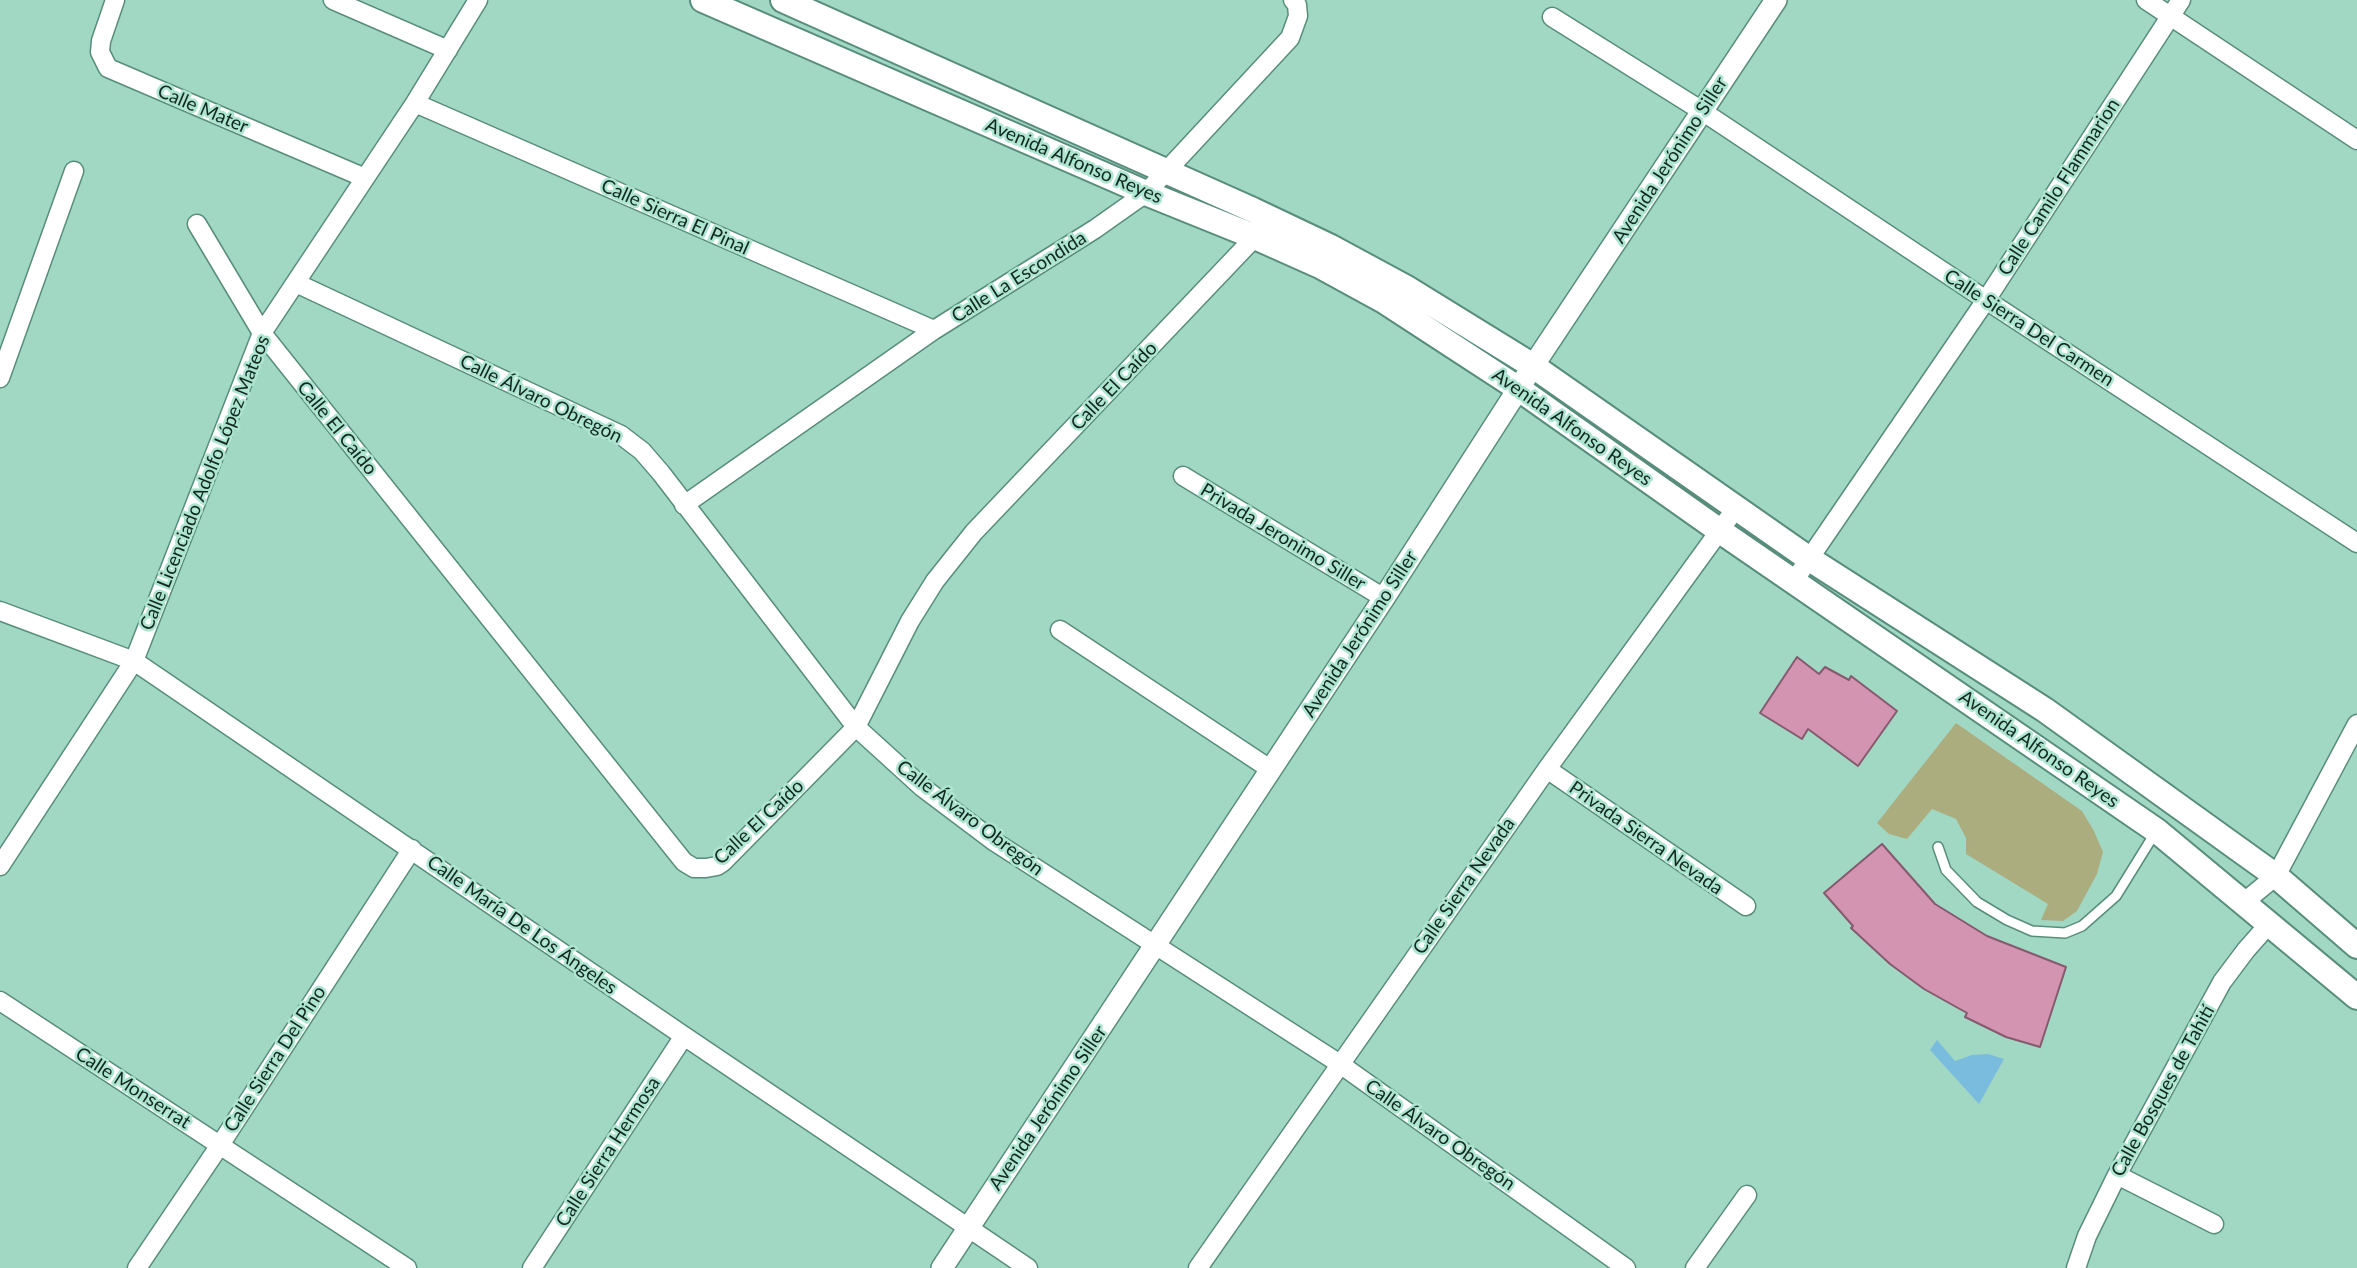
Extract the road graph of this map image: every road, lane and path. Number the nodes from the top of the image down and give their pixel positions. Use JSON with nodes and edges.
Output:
{"nodes":[{"id":1,"x":116,"y":0,"type":"edge"},
{"id":2,"x":333,"y":0,"type":"edge"},
{"id":3,"x":478,"y":0,"type":"edge"},
{"id":4,"x":703,"y":0,"type":"edge"},
{"id":5,"x":783,"y":0,"type":"edge"},
{"id":6,"x":1293,"y":0,"type":"edge"},
{"id":7,"x":1776,"y":0,"type":"edge"},
{"id":8,"x":2146,"y":0,"type":"edge"},
{"id":9,"x":2180,"y":0,"type":"edge"},
{"id":10,"x":2170,"y":16,"type":"junction"},
{"id":11,"x":1552,"y":17,"type":"dead end"},
{"id":12,"x":448,"y":50,"type":"junction"},
{"id":13,"x":415,"y":103,"type":"junction"},
{"id":14,"x":1702,"y":111,"type":"junction"},
{"id":15,"x":2357,"y":140,"type":"edge"},
{"id":16,"x":74,"y":171,"type":"dead end"},
{"id":17,"x":1164,"y":171,"type":"junction"},
{"id":18,"x":366,"y":178,"type":"junction"},
{"id":19,"x":1146,"y":193,"type":"junction"},
{"id":20,"x":197,"y":224,"type":"dead end"},
{"id":21,"x":1255,"y":237,"type":"junction"},
{"id":22,"x":296,"y":284,"type":"junction"},
{"id":23,"x":1986,"y":300,"type":"junction"},
{"id":24,"x":934,"y":330,"type":"junction"},
{"id":25,"x":262,"y":333,"type":"junction"},
{"id":26,"x":1533,"y":366,"type":"junction"},
{"id":27,"x":0,"y":378,"type":"edge"},
{"id":28,"x":1519,"y":389,"type":"junction"},
{"id":29,"x":1183,"y":476,"type":"dead end"},
{"id":30,"x":684,"y":505,"type":"junction"},
{"id":31,"x":1737,"y":508,"type":"junction"},
{"id":32,"x":1720,"y":531,"type":"junction"},
{"id":33,"x":2357,"y":542,"type":"edge"},
{"id":34,"x":1808,"y":558,"type":"junction"},
{"id":35,"x":1794,"y":581,"type":"junction"},
{"id":36,"x":1384,"y":598,"type":"junction"},
{"id":37,"x":0,"y":611,"type":"edge"},
{"id":38,"x":1060,"y":630,"type":"dead end"},
{"id":39,"x":134,"y":661,"type":"junction"},
{"id":40,"x":2357,"y":724,"type":"edge"},
{"id":41,"x":856,"y":727,"type":"junction"},
{"id":42,"x":1270,"y":769,"type":"junction"},
{"id":43,"x":1547,"y":769,"type":"junction"},
{"id":44,"x":2157,"y":831,"type":"junction"},
{"id":45,"x":1938,"y":847,"type":"dead end"},
{"id":46,"x":412,"y":849,"type":"junction"},
{"id":47,"x":0,"y":866,"type":"edge"},
{"id":48,"x":2276,"y":876,"type":"junction"},
{"id":49,"x":2243,"y":903,"type":"junction"},
{"id":50,"x":1746,"y":906,"type":"dead end"},
{"id":51,"x":2269,"y":924,"type":"junction"},
{"id":52,"x":2357,"y":946,"type":"edge"},
{"id":53,"x":1155,"y":947,"type":"junction"},
{"id":54,"x":2357,"y":997,"type":"edge"},
{"id":55,"x":0,"y":1001,"type":"edge"},
{"id":56,"x":684,"y":1036,"type":"junction"},
{"id":57,"x":1340,"y":1064,"type":"junction"},
{"id":58,"x":220,"y":1144,"type":"junction"},
{"id":59,"x":2117,"y":1175,"type":"junction"},
{"id":60,"x":1747,"y":1195,"type":"dead end"},
{"id":61,"x":2214,"y":1224,"type":"dead end"},
{"id":62,"x":968,"y":1227,"type":"junction"},
{"id":63,"x":137,"y":1268,"type":"edge"},
{"id":64,"x":407,"y":1268,"type":"edge"},
{"id":65,"x":532,"y":1268,"type":"edge"},
{"id":66,"x":942,"y":1268,"type":"edge"},
{"id":67,"x":1028,"y":1268,"type":"edge"},
{"id":68,"x":1198,"y":1268,"type":"edge"},
{"id":69,"x":1626,"y":1268,"type":"edge"},
{"id":70,"x":1695,"y":1268,"type":"edge"},
{"id":71,"x":2076,"y":1268,"type":"edge"}],
"edges":[{"from":1,"to":18,"type":"street","name":"Calle Mater"},
{"from":2,"to":12,"type":"street"},
{"from":3,"to":12,"type":"street","name":"Calle Licenciado Adolfo López Mateos"},
{"from":4,"to":19,"type":"main road","name":"Avenida Alfonso Reyes"},
{"from":5,"to":17,"type":"main road","name":"Avenida Alfonso Reyes"},
{"from":6,"to":17,"type":"street","name":"Calle La Escondida"},
{"from":7,"to":14,"type":"street","name":"Avenida Jerónimo Siller"},
{"from":8,"to":10,"type":"street"},
{"from":9,"to":10,"type":"street","name":"Calle Camilo Flammarion"},
{"from":10,"to":15,"type":"street"},
{"from":10,"to":23,"type":"street","name":"Calle Camilo Flammarion"},
{"from":11,"to":14,"type":"street","name":"Calle Sierra Del Carmen"},
{"from":12,"to":13,"type":"street","name":"Calle Licenciado Adolfo López Mateos"},
{"from":13,"to":18,"type":"street","name":"Calle Licenciado Adolfo López Mateos"},
{"from":13,"to":24,"type":"street","name":"Calle Sierra El Pinal"},
{"from":14,"to":23,"type":"street","name":"Calle Sierra Del Carmen"},
{"from":14,"to":26,"type":"street","name":"Avenida Jerónimo Siller"},
{"from":16,"to":27,"type":"street"},
{"from":17,"to":19,"type":"street","name":"Calle La Escondida"},
{"from":17,"to":26,"type":"main road","name":"Avenida Alfonso Reyes"},
{"from":18,"to":22,"type":"street","name":"Calle Licenciado Adolfo López Mateos"},
{"from":19,"to":21,"type":"main road","name":"Avenida Alfonso Reyes"},
{"from":19,"to":24,"type":"street","name":"Calle La Escondida"},
{"from":20,"to":25,"type":"street","name":"Calle El Caído"},
{"from":21,"to":28,"type":"main road","name":"Avenida Alfonso Reyes"},
{"from":21,"to":41,"type":"street","name":"Calle El Caído"},
{"from":22,"to":25,"type":"street","name":"Calle Licenciado Adolfo López Mateos"},
{"from":22,"to":30,"type":"street","name":"Calle Álvaro Obregón"},
{"from":23,"to":33,"type":"street","name":"Calle Sierra Del Carmen"},
{"from":23,"to":34,"type":"street","name":"Calle Camilo Flammarion"},
{"from":24,"to":30,"type":"street","name":"Calle La Escondida"},
{"from":25,"to":39,"type":"street","name":"Calle Licenciado Adolfo López Mateos"},
{"from":25,"to":41,"type":"street","name":"Calle El Caído"},
{"from":26,"to":28,"type":"street","name":"Avenida Jerónimo Siller"},
{"from":26,"to":31,"type":"main road","name":"Avenida Alfonso Reyes"},
{"from":28,"to":32,"type":"main road","name":"Avenida Alfonso Reyes"},
{"from":28,"to":36,"type":"street","name":"Avenida Jerónimo Siller"},
{"from":29,"to":36,"type":"street","name":"Privada Jeronimo Siller"},
{"from":30,"to":41,"type":"street","name":"Calle Álvaro Obregón"},
{"from":31,"to":32,"type":"street","name":"Calle Sierra Nevada"},
{"from":31,"to":34,"type":"main road","name":"Avenida Alfonso Reyes"},
{"from":32,"to":35,"type":"main road","name":"Avenida Alfonso Reyes"},
{"from":32,"to":43,"type":"street","name":"Calle Sierra Nevada"},
{"from":34,"to":35,"type":"street","name":"Calle Camilo Flammarion"},
{"from":34,"to":48,"type":"main road","name":"Avenida Alfonso Reyes"},
{"from":35,"to":44,"type":"main road","name":"Avenida Alfonso Reyes"},
{"from":36,"to":42,"type":"street","name":"Avenida Jerónimo Siller"},
{"from":37,"to":39,"type":"street","name":"Calle María De Los Ángeles"},
{"from":38,"to":42,"type":"street"},
{"from":39,"to":46,"type":"street","name":"Calle María De Los Ángeles"},
{"from":39,"to":47,"type":"street","name":"Calle Licenciado Adolfo López Mateos"},
{"from":40,"to":48,"type":"street"},
{"from":41,"to":53,"type":"street","name":"Calle Álvaro Obregón"},
{"from":42,"to":53,"type":"street","name":"Avenida Jerónimo Siller"},
{"from":43,"to":50,"type":"street","name":"Privada Sierra Nevada"},
{"from":43,"to":57,"type":"street","name":"Calle Sierra Nevada"},
{"from":44,"to":45,"type":"lane"},
{"from":44,"to":49,"type":"main road","name":"Avenida Alfonso Reyes"},
{"from":46,"to":56,"type":"street","name":"Calle María De Los Ángeles"},
{"from":46,"to":58,"type":"street","name":"Calle Sierra Del Pino"},
{"from":48,"to":49,"type":"street"},
{"from":48,"to":52,"type":"main road","name":"Avenida Alfonso Reyes"},
{"from":49,"to":51,"type":"main road","name":"Avenida Alfonso Reyes"},
{"from":51,"to":54,"type":"main road","name":"Avenida Alfonso Reyes"},
{"from":51,"to":59,"type":"street","name":"Calle Bosques de Tahití"},
{"from":53,"to":57,"type":"street","name":"Calle Álvaro Obregón"},
{"from":53,"to":62,"type":"street","name":"Avenida Jerónimo Siller"},
{"from":55,"to":58,"type":"street","name":"Calle Monserrat"},
{"from":56,"to":62,"type":"street","name":"Calle María De Los Ángeles"},
{"from":56,"to":65,"type":"street","name":"Calle Sierra Hermosa"},
{"from":57,"to":68,"type":"street","name":"Calle Sierra Nevada"},
{"from":57,"to":69,"type":"street","name":"Calle Álvaro Obregón"},
{"from":58,"to":63,"type":"street","name":"Calle Sierra Del Pino"},
{"from":58,"to":64,"type":"street","name":"Calle Monserrat"},
{"from":59,"to":61,"type":"street"},
{"from":59,"to":71,"type":"street","name":"Calle Bosques de Tahití"},
{"from":60,"to":70,"type":"street"},
{"from":62,"to":66,"type":"street","name":"Avenida Jerónimo Siller"},
{"from":62,"to":67,"type":"street","name":"Calle María De Los Ángeles"}]}
